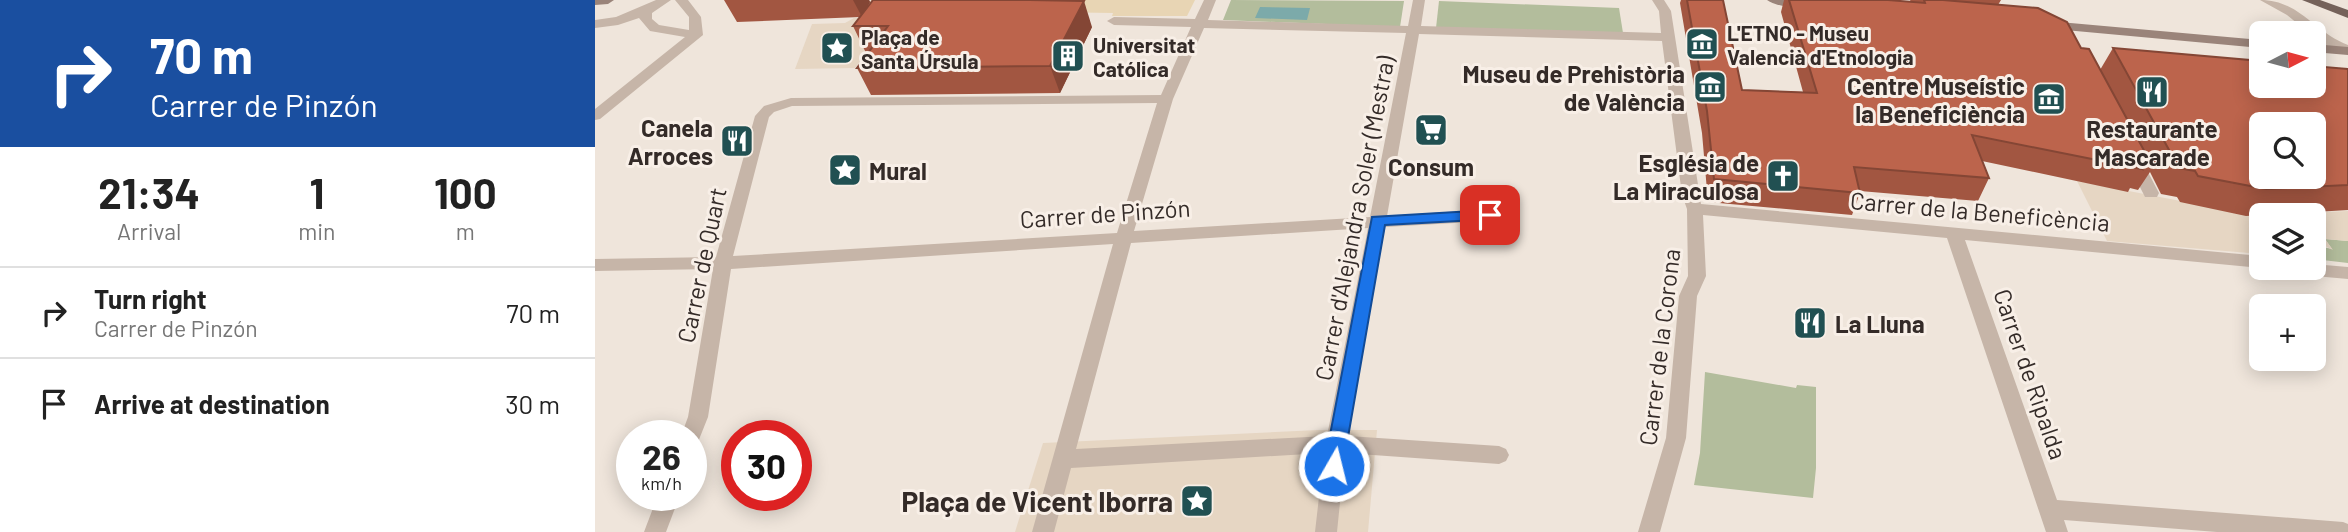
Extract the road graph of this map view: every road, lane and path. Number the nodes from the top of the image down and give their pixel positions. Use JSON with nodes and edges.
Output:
{"nodes":[{"id":1,"x":608,"y":0,"type":"edge"},
{"id":2,"x":665,"y":0,"type":"edge"},
{"id":3,"x":681,"y":0,"type":"edge"},
{"id":4,"x":1210,"y":0,"type":"edge"},
{"id":5,"x":1419,"y":0,"type":"edge"},
{"id":6,"x":1658,"y":0,"type":"edge"},
{"id":7,"x":1773,"y":0,"type":"edge"},
{"id":8,"x":2266,"y":0,"type":"edge"},
{"id":9,"x":2308,"y":0,"type":"edge"},
{"id":10,"x":595,"y":1,"type":"edge"},
{"id":11,"x":1814,"y":4,"type":"edge"},
{"id":12,"x":646,"y":11,"type":"junction"},
{"id":13,"x":2348,"y":14,"type":"edge"},
{"id":14,"x":1114,"y":21,"type":"dead end"},
{"id":15,"x":1200,"y":23,"type":"junction"},
{"id":16,"x":595,"y":24,"type":"edge"},
{"id":17,"x":2037,"y":24,"type":"edge"},
{"id":18,"x":1414,"y":31,"type":"junction"},
{"id":19,"x":696,"y":35,"type":"junction"},
{"id":20,"x":1669,"y":37,"type":"junction"},
{"id":21,"x":2249,"y":43,"type":"edge"},
{"id":22,"x":2326,"y":49,"type":"edge"},
{"id":23,"x":2348,"y":51,"type":"edge"},
{"id":24,"x":1166,"y":99,"type":"junction"},
{"id":25,"x":595,"y":116,"type":"edge"},
{"id":26,"x":2127,"y":146,"type":"edge"},
{"id":27,"x":2151,"y":193,"type":"dead end"},
{"id":28,"x":1695,"y":209,"type":"junction"},
{"id":29,"x":1490,"y":215,"type":"dead end"},
{"id":30,"x":1378,"y":220,"type":"junction"},
{"id":31,"x":1954,"y":233,"type":"junction"},
{"id":32,"x":1123,"y":237,"type":"junction"},
{"id":33,"x":2249,"y":261,"type":"edge"},
{"id":34,"x":723,"y":263,"type":"junction"},
{"id":35,"x":595,"y":265,"type":"edge"},
{"id":36,"x":2326,"y":271,"type":"edge"},
{"id":37,"x":2348,"y":273,"type":"edge"},
{"id":38,"x":697,"y":420,"type":"edge"},
{"id":39,"x":1336,"y":444,"type":"junction"},
{"id":40,"x":1499,"y":455,"type":"dead end"},
{"id":41,"x":1063,"y":459,"type":"junction"},
{"id":42,"x":2050,"y":509,"type":"junction"},
{"id":43,"x":663,"y":511,"type":"edge"},
{"id":44,"x":655,"y":532,"type":"edge"},
{"id":45,"x":1043,"y":532,"type":"edge"},
{"id":46,"x":1326,"y":532,"type":"edge"},
{"id":47,"x":1649,"y":532,"type":"edge"},
{"id":48,"x":2057,"y":532,"type":"edge"},
{"id":49,"x":2343,"y":532,"type":"edge"}],
"edges":[{"from":1,"to":10,"type":"main road"},
{"from":2,"to":12,"type":"street"},
{"from":3,"to":19,"type":"street"},
{"from":4,"to":15,"type":"street"},
{"from":5,"to":18,"type":"street","name":"Carrer d'Alejandra Soler (Mestra)"},
{"from":6,"to":20,"type":"street","name":"Carrer de la Corona"},
{"from":7,"to":11,"type":"main road"},
{"from":8,"to":23,"type":"street"},
{"from":9,"to":13,"type":"main road"},
{"from":12,"to":16,"type":"street"},
{"from":12,"to":19,"type":"street"},
{"from":14,"to":15,"type":"street"},
{"from":15,"to":18,"type":"street"},
{"from":15,"to":24,"type":"street"},
{"from":17,"to":21,"type":"main road"},
{"from":18,"to":20,"type":"street"},
{"from":18,"to":30,"type":"street","name":"Carrer d'Alejandra Soler (Mestra)"},
{"from":19,"to":25,"type":"street"},
{"from":20,"to":28,"type":"street","name":"Carrer de la Corona"},
{"from":22,"to":23,"type":"main road"},
{"from":24,"to":32,"type":"street"},
{"from":24,"to":34,"type":"street","name":"Carrer de Quart"},
{"from":26,"to":27,"type":"street"},
{"from":28,"to":31,"type":"street","name":"Carrer de la Beneficència"},
{"from":28,"to":47,"type":"street","name":"Carrer de la Corona"},
{"from":29,"to":30,"type":"street","name":"Carrer de Pinzón"},
{"from":30,"to":32,"type":"street","name":"Carrer de Pinzón"},
{"from":30,"to":39,"type":"street","name":"Carrer d'Alejandra Soler (Mestra)"},
{"from":31,"to":33,"type":"street","name":"Carrer de la Beneficència"},
{"from":31,"to":42,"type":"street","name":"Carrer de Ripalda"},
{"from":32,"to":34,"type":"street","name":"Carrer de Pinzón"},
{"from":32,"to":41,"type":"street"},
{"from":34,"to":35,"type":"street","name":"Carrer de Pinzón"},
{"from":34,"to":38,"type":"street","name":"Carrer de Quart"},
{"from":36,"to":37,"type":"street"},
{"from":39,"to":40,"type":"street"},
{"from":39,"to":41,"type":"street"},
{"from":39,"to":46,"type":"street"},
{"from":41,"to":45,"type":"street"},
{"from":42,"to":48,"type":"street","name":"Carrer de Ripalda"},
{"from":42,"to":49,"type":"street"},
{"from":43,"to":44,"type":"street"}]}
